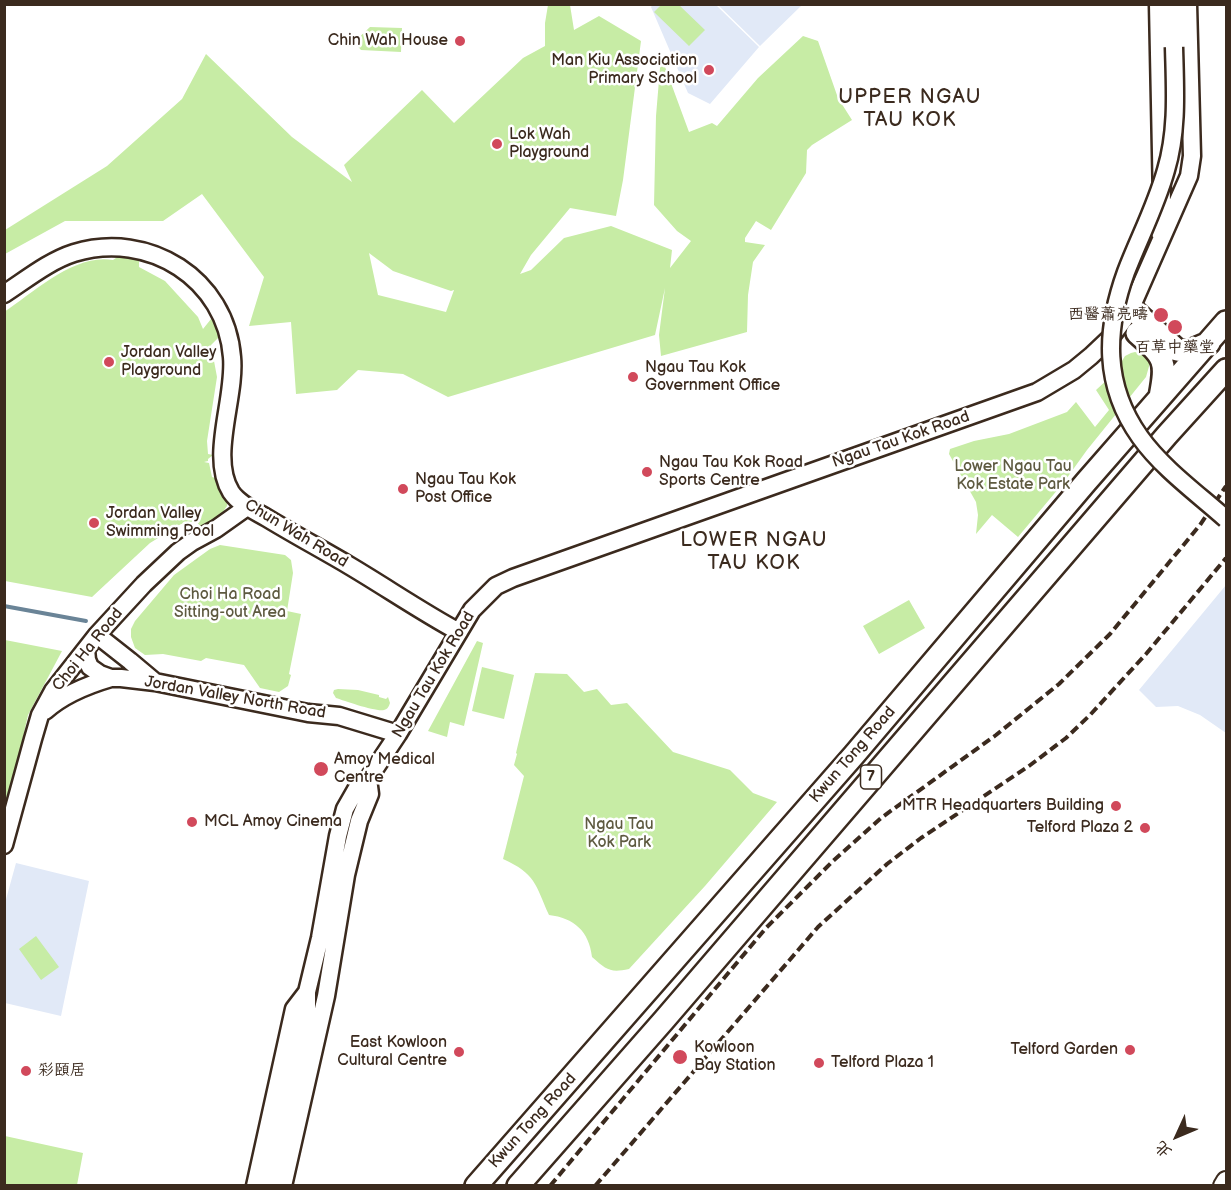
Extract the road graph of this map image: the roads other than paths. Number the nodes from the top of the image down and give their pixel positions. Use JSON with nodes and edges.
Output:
{"nodes":[{"id":1,"x":1158,"y":4,"type":"edge"},
{"id":2,"x":1172,"y":4,"type":"edge"},
{"id":3,"x":1188,"y":4,"type":"edge"},
{"id":4,"x":1158,"y":246,"type":"junction"},
{"id":5,"x":4,"y":294,"type":"edge"},
{"id":6,"x":1127,"y":315,"type":"junction"},
{"id":7,"x":1227,"y":322,"type":"edge"},
{"id":8,"x":1209,"y":343,"type":"junction"},
{"id":9,"x":1227,"y":370,"type":"edge"},
{"id":10,"x":1160,"y":397,"type":"junction"},
{"id":11,"x":248,"y":507,"type":"junction"},
{"id":12,"x":1227,"y":519,"type":"edge"},
{"id":13,"x":459,"y":632,"type":"junction"},
{"id":14,"x":97,"y":635,"type":"junction"},
{"id":15,"x":86,"y":649,"type":"junction"},
{"id":16,"x":111,"y":678,"type":"junction"},
{"id":17,"x":154,"y":682,"type":"junction"},
{"id":18,"x":40,"y":715,"type":"junction"},
{"id":19,"x":398,"y":734,"type":"junction"},
{"id":20,"x":368,"y":779,"type":"junction"},
{"id":21,"x":4,"y":846,"type":"edge"},
{"id":22,"x":307,"y":992,"type":"junction"},
{"id":23,"x":297,"y":1090,"type":"junction"},
{"id":24,"x":1227,"y":1181,"type":"edge"},
{"id":25,"x":255,"y":1185,"type":"edge"},
{"id":26,"x":269,"y":1185,"type":"edge"},
{"id":27,"x":283,"y":1185,"type":"edge"},
{"id":28,"x":476,"y":1185,"type":"edge"},
{"id":29,"x":518,"y":1185,"type":"edge"},
{"id":30,"x":1223,"y":1185,"type":"edge"}],
"edges":[{"from":1,"to":4,"type":"main road","name":"Ngau Tau Kok Road"},
{"from":2,"to":12,"type":"main road","bridge":true},
{"from":3,"to":4,"type":"main road","name":"Ngau Tau Kok Road"},
{"from":4,"to":6,"type":"main road","name":"Ngau Tau Kok Road"},
{"from":5,"to":11,"type":"main road","name":"Chun Wah Road"},
{"from":6,"to":8,"type":"highway"},
{"from":6,"to":10,"type":"highway"},
{"from":6,"to":13,"type":"main road","name":"Ngau Tau Kok Road"},
{"from":7,"to":8,"type":"highway","name":"Kwun Tong Road","number":"7"},
{"from":8,"to":10,"type":"highway","name":"Kwun Tong Road","number":"7"},
{"from":9,"to":29,"type":"highway","name":"Kwun Tong Road","number":"7"},
{"from":10,"to":28,"type":"highway","name":"Kwun Tong Road","number":"7"},
{"from":11,"to":13,"type":"main road","name":"Chun Wah Road"},
{"from":11,"to":14,"type":"main road","name":"Choi Ha Road"},
{"from":13,"to":19,"type":"main road","name":"Ngau Tau Kok Road"},
{"from":14,"to":15,"type":"main road","name":"Choi Ha Road"},
{"from":14,"to":17,"type":"main road"},
{"from":15,"to":16,"type":"main road"},
{"from":15,"to":18,"type":"main road","name":"Choi Ha Road"},
{"from":16,"to":17,"type":"main road","name":"Jordan Valley North Road"},
{"from":16,"to":18,"type":"main road"},
{"from":17,"to":19,"type":"main road","name":"Jordan Valley North Road"},
{"from":18,"to":21,"type":"main road","name":"Choi Ha Road"},
{"from":19,"to":20,"type":"main road","name":"Ngau Tau Kok Road"},
{"from":20,"to":22,"type":"main road","name":"Ngau Tau Kok Road"},
{"from":20,"to":23,"type":"main road","name":"Ngau Tau Kok Road"},
{"from":22,"to":23,"type":"main road","name":"Ngau Tau Kok Road"},
{"from":22,"to":25,"type":"main road","name":"Ngau Tau Kok Road"},
{"from":23,"to":26,"type":"main road","name":"Ngau Tau Kok Road"},
{"from":23,"to":27,"type":"main road","name":"Ngau Tau Kok Road"},
{"from":24,"to":30,"type":"main road"}]}
